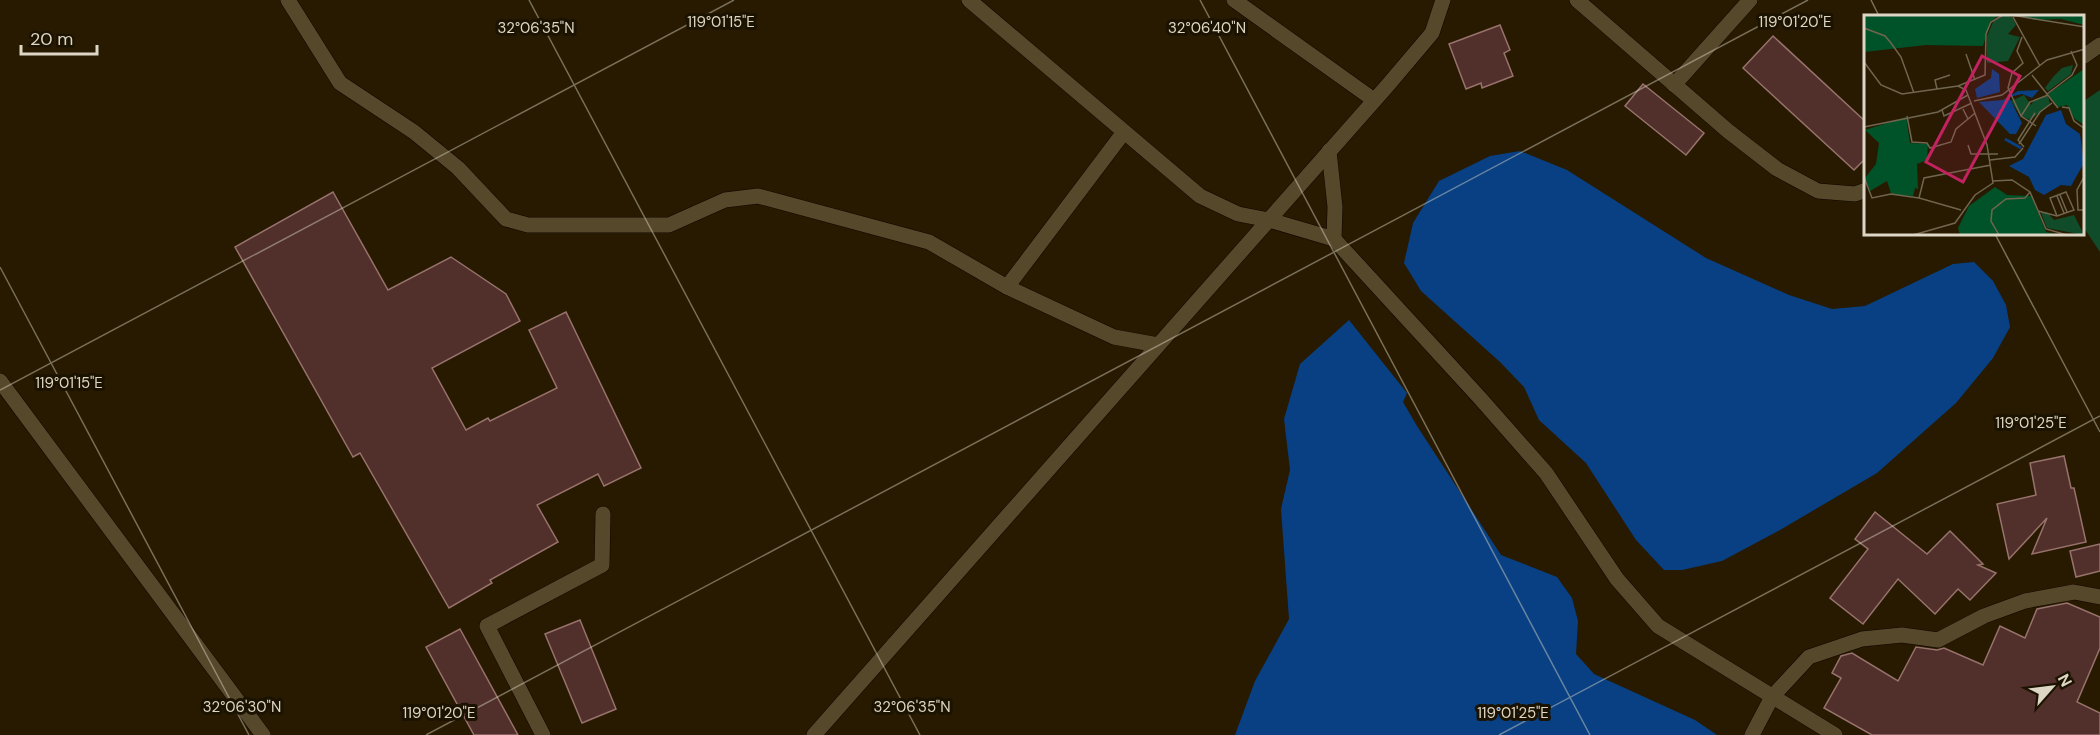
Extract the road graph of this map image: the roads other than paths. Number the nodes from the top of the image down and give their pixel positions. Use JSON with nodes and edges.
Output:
{"nodes":[{"id":1,"x":288,"y":0,"type":"edge"},
{"id":2,"x":969,"y":0,"type":"edge"},
{"id":3,"x":1234,"y":0,"type":"edge"},
{"id":4,"x":1443,"y":0,"type":"edge"},
{"id":5,"x":1577,"y":0,"type":"edge"},
{"id":6,"x":1750,"y":0,"type":"edge"},
{"id":7,"x":2100,"y":45,"type":"edge"},
{"id":8,"x":2085,"y":55,"type":"edge"},
{"id":9,"x":1674,"y":85,"type":"junction"},
{"id":10,"x":1374,"y":100,"type":"junction"},
{"id":11,"x":1124,"y":132,"type":"junction"},
{"id":12,"x":1329,"y":151,"type":"junction"},
{"id":13,"x":1864,"y":191,"type":"edge"},
{"id":14,"x":1269,"y":220,"type":"junction"},
{"id":15,"x":1334,"y":239,"type":"junction"},
{"id":16,"x":1006,"y":287,"type":"junction"},
{"id":17,"x":1158,"y":345,"type":"junction"},
{"id":18,"x":0,"y":381,"type":"edge"},
{"id":19,"x":603,"y":514,"type":"dead end"},
{"id":20,"x":2100,"y":597,"type":"edge"},
{"id":21,"x":1772,"y":697,"type":"junction"},
{"id":22,"x":263,"y":735,"type":"edge"},
{"id":23,"x":543,"y":735,"type":"edge"},
{"id":24,"x":813,"y":735,"type":"edge"},
{"id":25,"x":1752,"y":735,"type":"edge"},
{"id":26,"x":1835,"y":735,"type":"edge"}],
"edges":[{"from":1,"to":16,"type":"street"},
{"from":2,"to":11,"type":"street"},
{"from":3,"to":10,"type":"street"},
{"from":4,"to":10,"type":"street"},
{"from":5,"to":9,"type":"street"},
{"from":6,"to":9,"type":"street"},
{"from":7,"to":8,"type":"street"},
{"from":9,"to":13,"type":"street"},
{"from":10,"to":12,"type":"street"},
{"from":11,"to":14,"type":"street"},
{"from":11,"to":16,"type":"street"},
{"from":12,"to":14,"type":"street"},
{"from":12,"to":15,"type":"street"},
{"from":14,"to":15,"type":"street"},
{"from":14,"to":17,"type":"street"},
{"from":15,"to":21,"type":"street"},
{"from":16,"to":17,"type":"street"},
{"from":17,"to":24,"type":"street"},
{"from":18,"to":22,"type":"street"},
{"from":19,"to":23,"type":"street"},
{"from":20,"to":21,"type":"street"},
{"from":21,"to":25,"type":"street"},
{"from":21,"to":26,"type":"street"}]}
